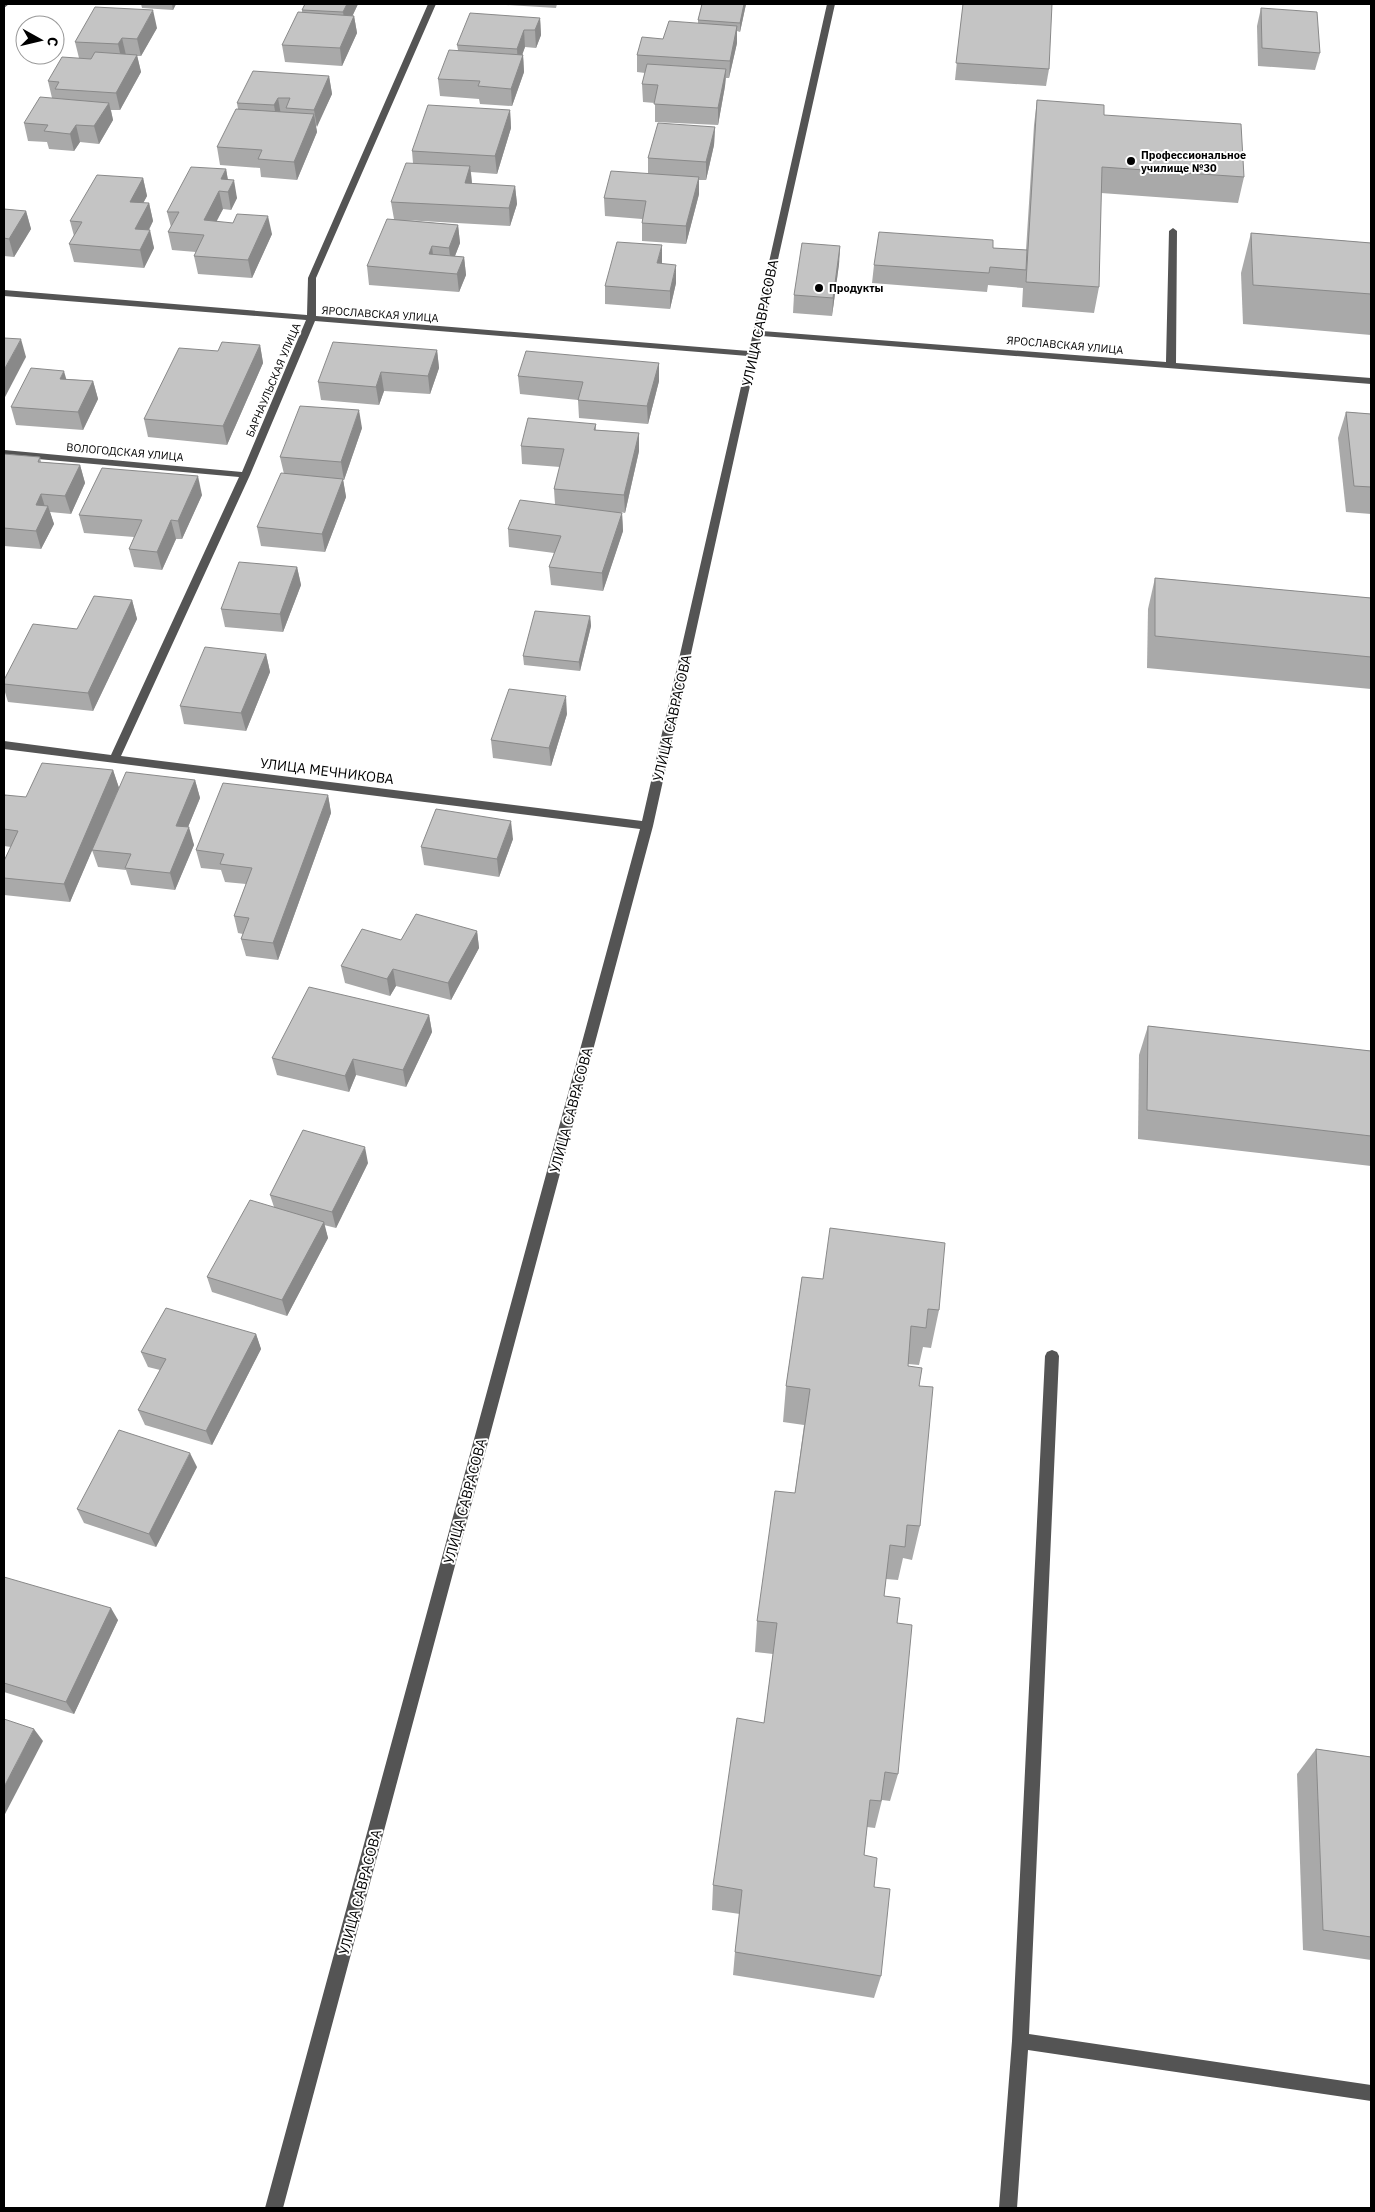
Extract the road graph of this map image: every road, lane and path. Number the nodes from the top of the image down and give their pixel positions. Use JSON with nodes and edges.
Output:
{"nodes":[{"id":1,"x":432,"y":4,"type":"edge"},
{"id":2,"x":831,"y":4,"type":"edge"},
{"id":3,"x":1173,"y":231,"type":"dead end"},
{"id":4,"x":4,"y":293,"type":"edge"},
{"id":5,"x":312,"y":320,"type":"junction"},
{"id":6,"x":758,"y":333,"type":"junction"},
{"id":7,"x":754,"y":354,"type":"junction"},
{"id":8,"x":1171,"y":365,"type":"junction"},
{"id":9,"x":1371,"y":382,"type":"edge"},
{"id":10,"x":4,"y":453,"type":"edge"},
{"id":11,"x":245,"y":475,"type":"junction"},
{"id":12,"x":4,"y":745,"type":"edge"},
{"id":13,"x":114,"y":759,"type":"junction"},
{"id":14,"x":648,"y":826,"type":"junction"},
{"id":15,"x":1052,"y":1356,"type":"dead end"},
{"id":16,"x":1020,"y":2041,"type":"junction"},
{"id":17,"x":1371,"y":2093,"type":"edge"},
{"id":18,"x":274,"y":2208,"type":"edge"},
{"id":19,"x":1008,"y":2208,"type":"edge"}],
"edges":[{"from":1,"to":5,"type":"street","name":"БАРНАУЛЬСКАЯ УЛИЦА"},
{"from":2,"to":6,"type":"street","name":"УЛИЦА САВРАСОВА"},
{"from":3,"to":8,"type":"street"},
{"from":4,"to":5,"type":"street","name":"ЯРОСЛАВСКАЯ УЛИЦА"},
{"from":5,"to":7,"type":"street","name":"ЯРОСЛАВСКАЯ УЛИЦА"},
{"from":5,"to":11,"type":"street","name":"БАРНАУЛЬСКАЯ УЛИЦА"},
{"from":6,"to":7,"type":"street","name":"УЛИЦА САВРАСОВА"},
{"from":6,"to":8,"type":"street","name":"ЯРОСЛАВСКАЯ УЛИЦА"},
{"from":7,"to":14,"type":"street","name":"УЛИЦА САВРАСОВА"},
{"from":8,"to":9,"type":"street","name":"ЯРОСЛАВСКАЯ УЛИЦА"},
{"from":10,"to":11,"type":"street","name":"ВОЛОГОДСКАЯ УЛИЦА"},
{"from":11,"to":13,"type":"street","name":"БАРНАУЛЬСКАЯ УЛИЦА"},
{"from":12,"to":13,"type":"street","name":"УЛИЦА МЕЧНИКОВА"},
{"from":13,"to":14,"type":"street","name":"УЛИЦА МЕЧНИКОВА"},
{"from":14,"to":18,"type":"street","name":"УЛИЦА САВРАСОВА"},
{"from":15,"to":16,"type":"street"},
{"from":16,"to":17,"type":"street"},
{"from":16,"to":19,"type":"street"}]}
